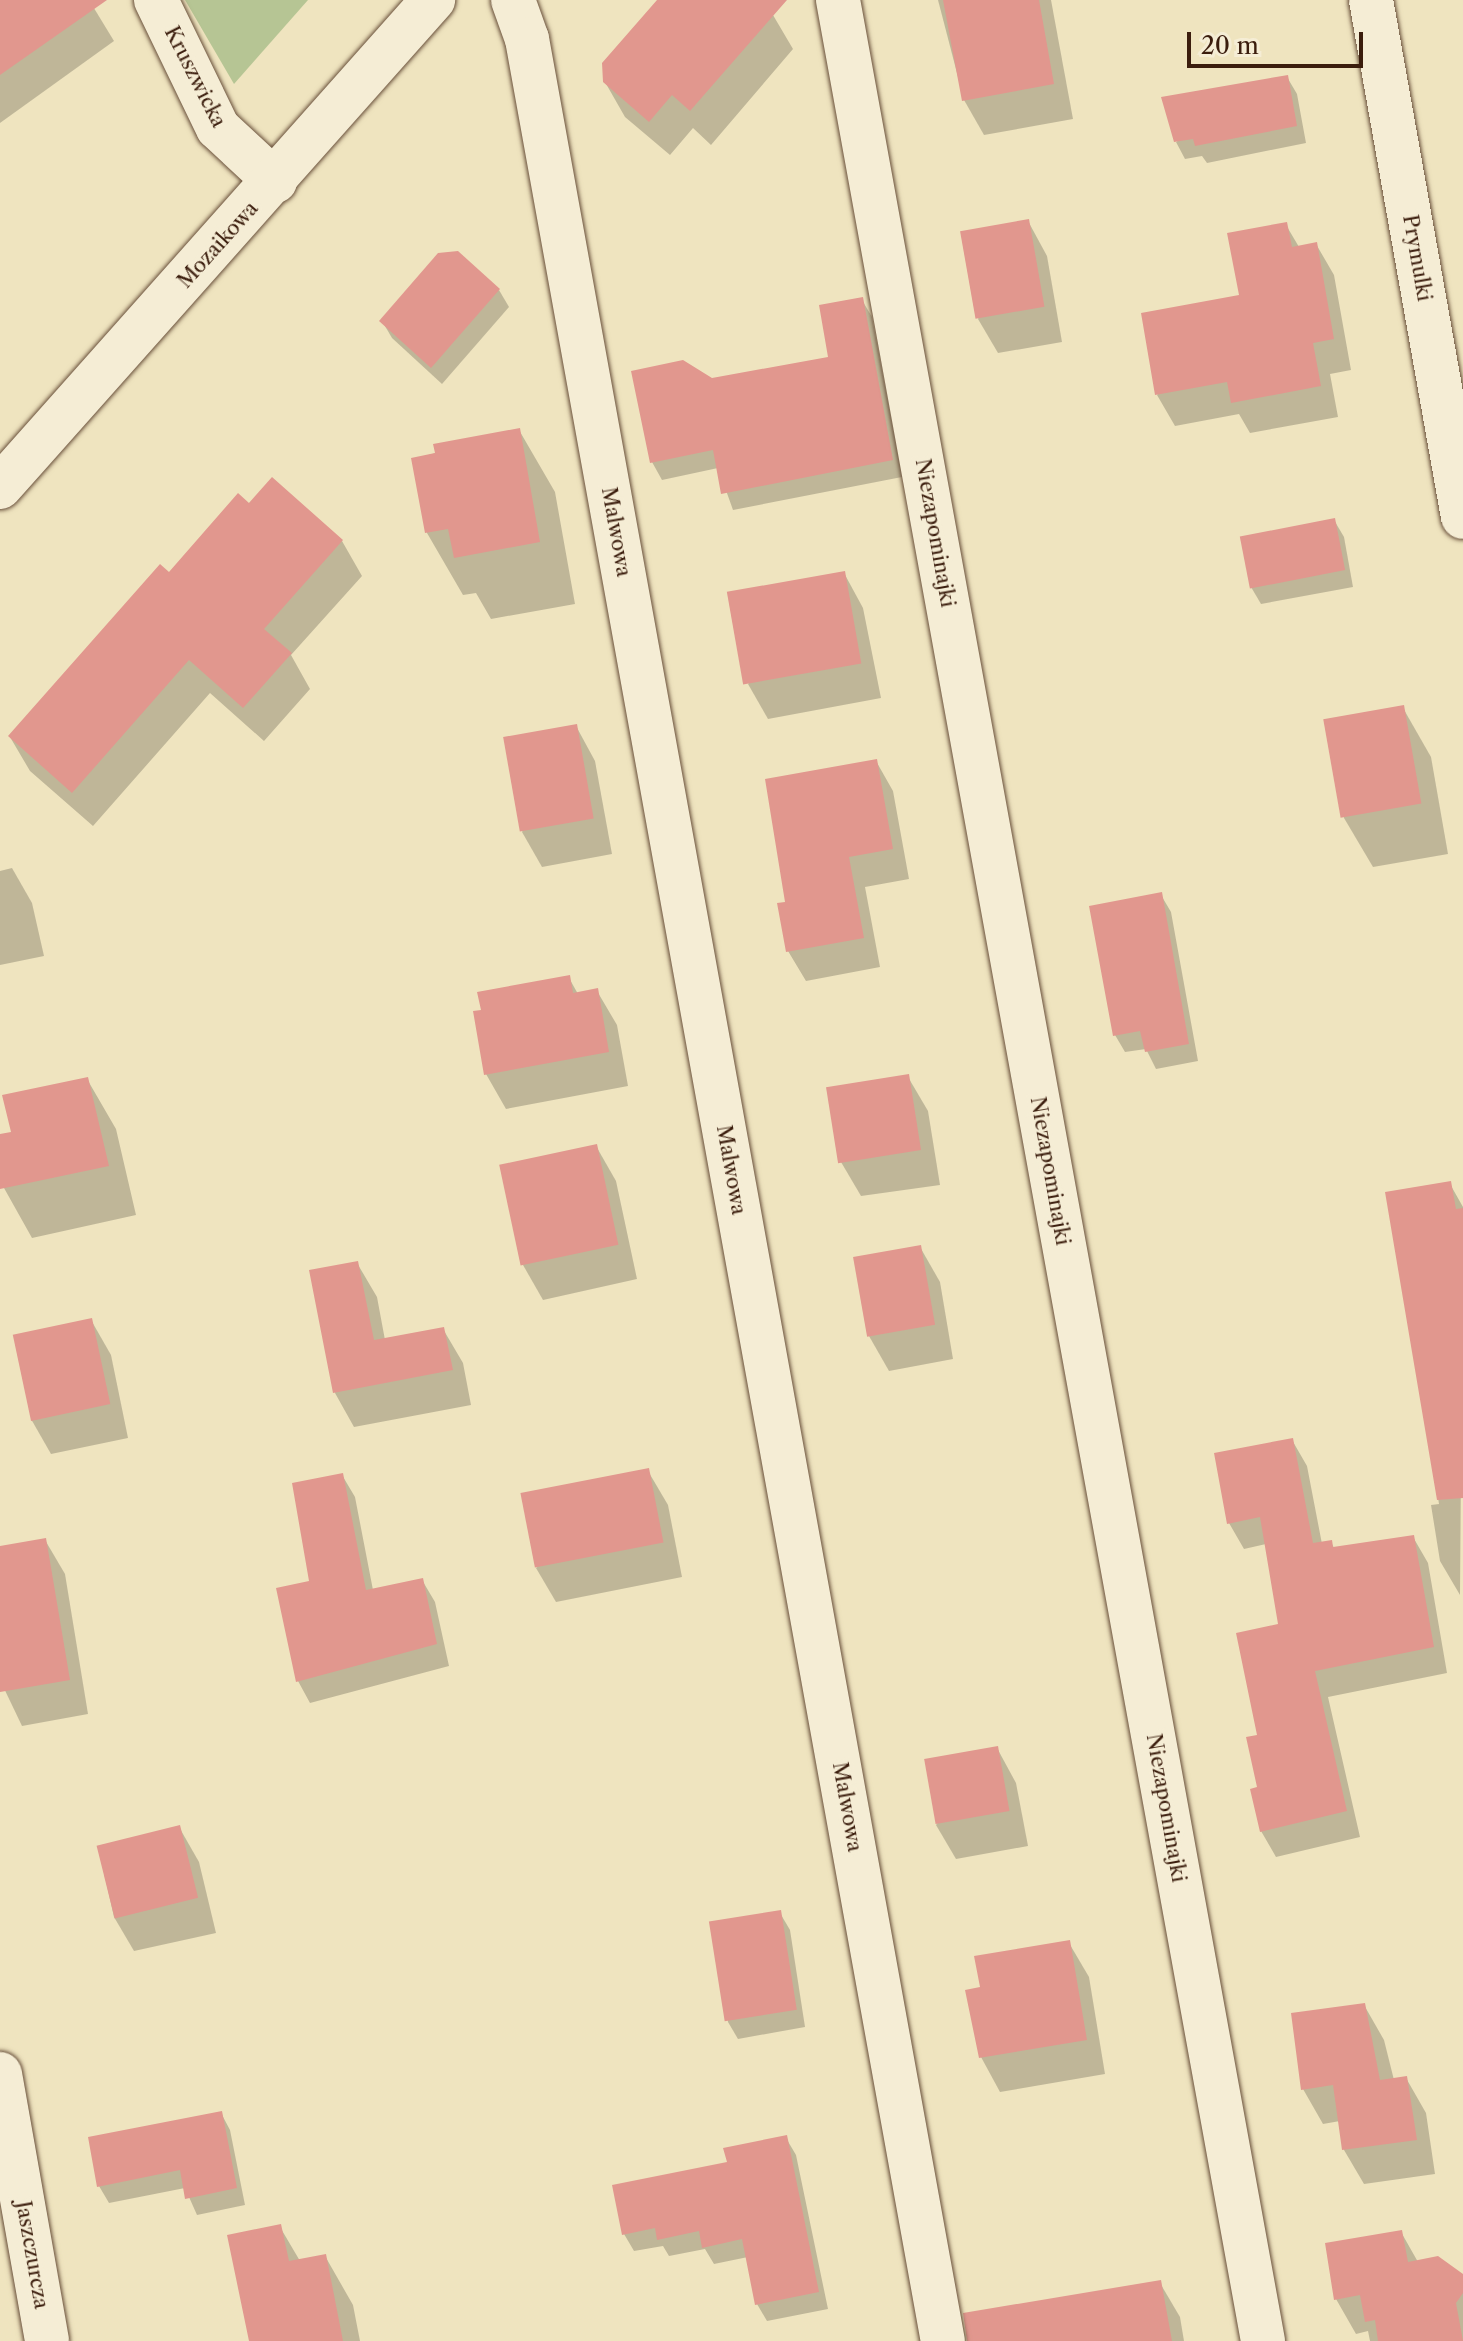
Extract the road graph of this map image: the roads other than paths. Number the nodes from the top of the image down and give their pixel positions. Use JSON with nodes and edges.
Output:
{"nodes":[{"id":1,"x":156,"y":0,"type":"edge"},
{"id":2,"x":433,"y":0,"type":"edge"},
{"id":3,"x":513,"y":0,"type":"edge"},
{"id":4,"x":838,"y":0,"type":"edge"},
{"id":5,"x":1371,"y":0,"type":"edge"},
{"id":6,"x":275,"y":181,"type":"junction"},
{"id":7,"x":0,"y":487,"type":"edge"},
{"id":8,"x":1463,"y":517,"type":"edge"},
{"id":9,"x":0,"y":2074,"type":"edge"},
{"id":10,"x":47,"y":2341,"type":"edge"},
{"id":11,"x":943,"y":2341,"type":"edge"},
{"id":12,"x":1263,"y":2341,"type":"edge"}],
"edges":[{"from":1,"to":6,"type":"street","name":"Kruszwicka"},
{"from":2,"to":6,"type":"street","name":"Mozaikowa"},
{"from":3,"to":11,"type":"street","name":"Malwowa"},
{"from":4,"to":12,"type":"street","name":"Niezapominajki"},
{"from":5,"to":8,"type":"street","name":"Prymulki"},
{"from":6,"to":7,"type":"street","name":"Mozaikowa"},
{"from":9,"to":10,"type":"street","name":"Jaszczurcza"}]}
